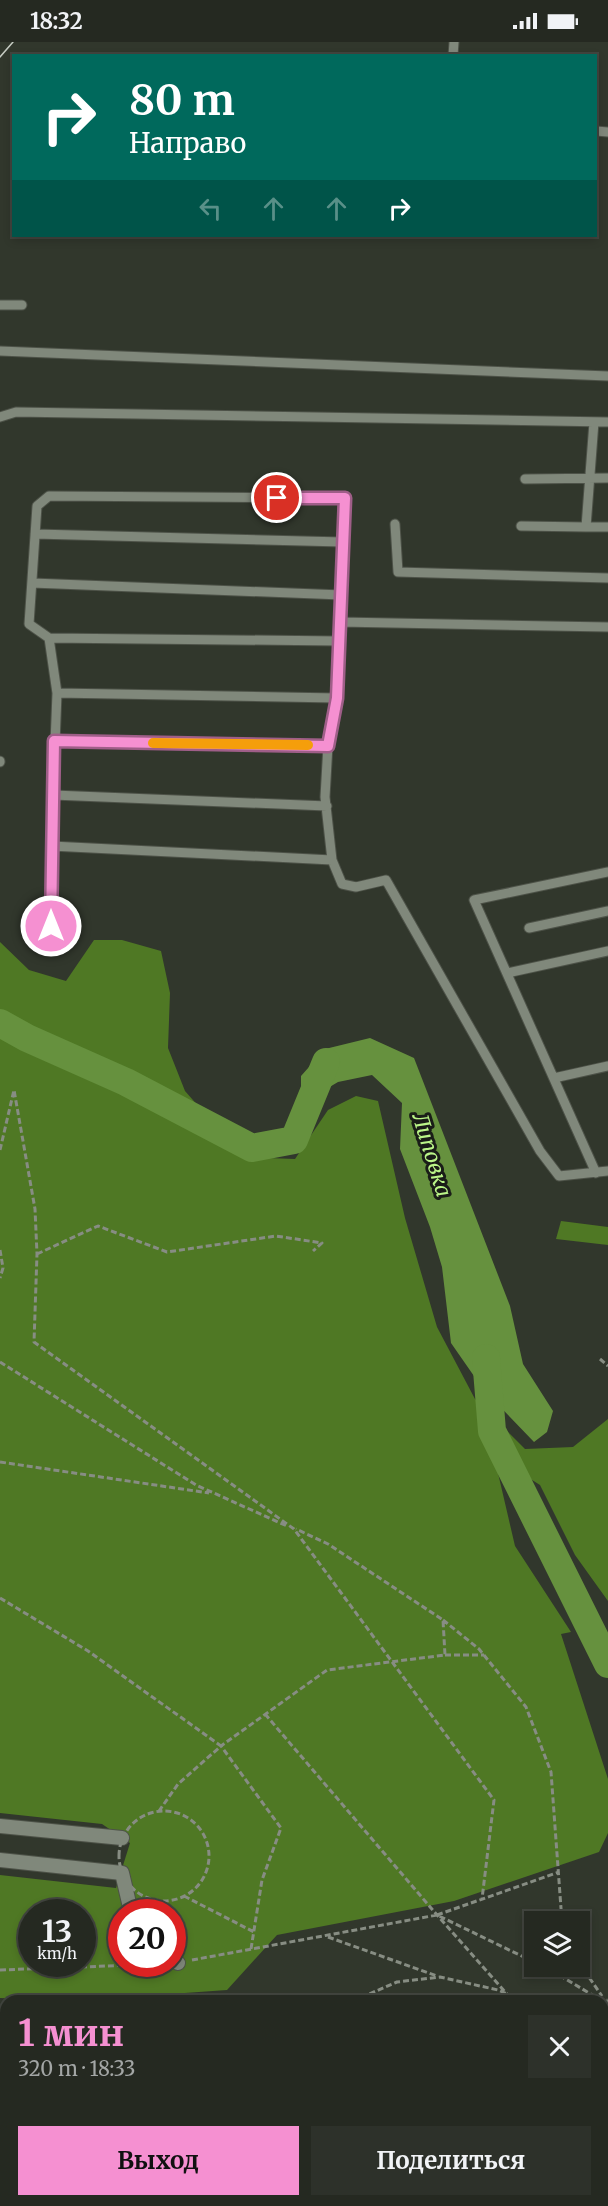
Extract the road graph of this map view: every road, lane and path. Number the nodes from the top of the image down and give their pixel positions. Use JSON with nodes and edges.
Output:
{"nodes":[{"id":1,"x":0,"y":305,"type":"edge"},
{"id":2,"x":22,"y":305,"type":"dead end"},
{"id":3,"x":0,"y":351,"type":"edge"},
{"id":4,"x":608,"y":376,"type":"edge"},
{"id":5,"x":0,"y":417,"type":"edge"},
{"id":6,"x":594,"y":422,"type":"junction"},
{"id":7,"x":608,"y":422,"type":"edge"},
{"id":8,"x":608,"y":478,"type":"edge"},
{"id":9,"x":525,"y":479,"type":"dead end"},
{"id":10,"x":590,"y":480,"type":"junction"},
{"id":11,"x":395,"y":524,"type":"dead end"},
{"id":12,"x":521,"y":526,"type":"dead end"},
{"id":13,"x":586,"y":527,"type":"junction"},
{"id":14,"x":608,"y":527,"type":"edge"},
{"id":15,"x":35,"y":534,"type":"junction"},
{"id":16,"x":344,"y":542,"type":"junction"},
{"id":17,"x":608,"y":578,"type":"edge"},
{"id":18,"x":32,"y":583,"type":"junction"},
{"id":19,"x":342,"y":595,"type":"junction"},
{"id":20,"x":340,"y":622,"type":"junction"},
{"id":21,"x":608,"y":627,"type":"edge"},
{"id":22,"x":49,"y":638,"type":"junction"},
{"id":23,"x":339,"y":641,"type":"junction"},
{"id":24,"x":57,"y":693,"type":"junction"},
{"id":25,"x":337,"y":698,"type":"junction"},
{"id":26,"x":54,"y":741,"type":"junction"},
{"id":27,"x":328,"y":746,"type":"junction"},
{"id":28,"x":53,"y":795,"type":"junction"},
{"id":29,"x":327,"y":806,"type":"junction"},
{"id":30,"x":51,"y":846,"type":"junction"},
{"id":31,"x":332,"y":860,"type":"junction"},
{"id":32,"x":608,"y":872,"type":"edge"},
{"id":33,"x":608,"y":911,"type":"edge"},
{"id":34,"x":51,"y":926,"type":"dead end"},
{"id":35,"x":530,"y":928,"type":"dead end"},
{"id":36,"x":608,"y":951,"type":"edge"},
{"id":37,"x":507,"y":973,"type":"junction"},
{"id":38,"x":608,"y":1066,"type":"edge"},
{"id":39,"x":554,"y":1078,"type":"junction"},
{"id":40,"x":0,"y":1150,"type":"edge"},
{"id":41,"x":608,"y":1172,"type":"edge"},
{"id":42,"x":596,"y":1173,"type":"junction"},
{"id":43,"x":0,"y":1250,"type":"edge"},
{"id":44,"x":313,"y":1251,"type":"dead end"},
{"id":45,"x":37,"y":1254,"type":"junction"},
{"id":46,"x":0,"y":1278,"type":"edge"},
{"id":47,"x":600,"y":1359,"type":"dead end"},
{"id":48,"x":0,"y":1362,"type":"edge"},
{"id":49,"x":608,"y":1366,"type":"edge"},
{"id":50,"x":0,"y":1462,"type":"edge"},
{"id":51,"x":213,"y":1493,"type":"junction"},
{"id":52,"x":294,"y":1529,"type":"junction"},
{"id":53,"x":0,"y":1598,"type":"edge"},
{"id":54,"x":443,"y":1620,"type":"junction"},
{"id":55,"x":445,"y":1655,"type":"junction"},
{"id":56,"x":484,"y":1655,"type":"junction"},
{"id":57,"x":392,"y":1662,"type":"junction"},
{"id":58,"x":265,"y":1714,"type":"junction"},
{"id":59,"x":221,"y":1746,"type":"junction"},
{"id":60,"x":159,"y":1811,"type":"junction"},
{"id":61,"x":0,"y":1826,"type":"edge"},
{"id":62,"x":122,"y":1838,"type":"junction"},
{"id":63,"x":0,"y":1860,"type":"edge"},
{"id":64,"x":559,"y":1872,"type":"junction"},
{"id":65,"x":122,"y":1873,"type":"junction"},
{"id":66,"x":184,"y":1896,"type":"junction"},
{"id":67,"x":128,"y":1899,"type":"edge"},
{"id":68,"x":149,"y":1899,"type":"edge"},
{"id":69,"x":174,"y":1899,"type":"edge"},
{"id":70,"x":482,"y":1899,"type":"junction"},
{"id":71,"x":561,"y":1911,"type":"edge"},
{"id":72,"x":437,"y":1915,"type":"junction"},
{"id":73,"x":254,"y":1932,"type":"junction"},
{"id":74,"x":326,"y":1936,"type":"junction"},
{"id":75,"x":251,"y":1949,"type":"junction"},
{"id":76,"x":524,"y":1957,"type":"edge"},
{"id":77,"x":186,"y":1959,"type":"edge"},
{"id":78,"x":108,"y":1964,"type":"edge"},
{"id":79,"x":0,"y":1970,"type":"edge"},
{"id":80,"x":440,"y":1977,"type":"junction"},
{"id":81,"x":562,"y":1977,"type":"edge"},
{"id":82,"x":589,"y":1977,"type":"edge"},
{"id":83,"x":507,"y":1994,"type":"joint"},
{"id":84,"x":367,"y":1995,"type":"edge"},
{"id":85,"x":592,"y":1995,"type":"edge"},
{"id":86,"x":601,"y":1995,"type":"edge"}],
"edges":[{"from":1,"to":2,"type":"lane"},
{"from":3,"to":4,"type":"lane"},
{"from":5,"to":6,"type":"lane"},
{"from":6,"to":7,"type":"lane"},
{"from":6,"to":10,"type":"lane"},
{"from":8,"to":10,"type":"lane"},
{"from":9,"to":10,"type":"lane"},
{"from":10,"to":13,"type":"lane"},
{"from":11,"to":17,"type":"lane"},
{"from":12,"to":13,"type":"lane"},
{"from":13,"to":14,"type":"lane"},
{"from":15,"to":16,"type":"lane"},
{"from":15,"to":16,"type":"lane"},
{"from":15,"to":18,"type":"lane"},
{"from":16,"to":19,"type":"lane"},
{"from":18,"to":19,"type":"lane"},
{"from":18,"to":22,"type":"lane"},
{"from":19,"to":20,"type":"lane"},
{"from":20,"to":21,"type":"lane"},
{"from":20,"to":23,"type":"lane"},
{"from":22,"to":23,"type":"lane"},
{"from":22,"to":24,"type":"lane"},
{"from":23,"to":25,"type":"lane"},
{"from":24,"to":25,"type":"lane"},
{"from":24,"to":26,"type":"lane"},
{"from":25,"to":27,"type":"lane"},
{"from":26,"to":27,"type":"lane"},
{"from":26,"to":28,"type":"lane"},
{"from":27,"to":29,"type":"lane"},
{"from":28,"to":29,"type":"lane"},
{"from":28,"to":30,"type":"lane"},
{"from":29,"to":31,"type":"lane"},
{"from":30,"to":31,"type":"lane"},
{"from":30,"to":34,"type":"lane"},
{"from":31,"to":42,"type":"lane"},
{"from":32,"to":37,"type":"lane"},
{"from":33,"to":35,"type":"lane"},
{"from":36,"to":37,"type":"lane"},
{"from":37,"to":39,"type":"lane"},
{"from":38,"to":39,"type":"lane"},
{"from":39,"to":42,"type":"lane"},
{"from":40,"to":45,"type":"path"},
{"from":41,"to":42,"type":"lane"},
{"from":43,"to":46,"type":"path"},
{"from":44,"to":45,"type":"path"},
{"from":45,"to":52,"type":"path"},
{"from":47,"to":49,"type":"path"},
{"from":48,"to":51,"type":"path"},
{"from":50,"to":51,"type":"path"},
{"from":51,"to":52,"type":"path"},
{"from":52,"to":54,"type":"path"},
{"from":52,"to":57,"type":"path"},
{"from":53,"to":59,"type":"path"},
{"from":54,"to":55,"type":"path"},
{"from":54,"to":56,"type":"path"},
{"from":55,"to":56,"type":"path"},
{"from":55,"to":57,"type":"path"},
{"from":56,"to":64,"type":"path"},
{"from":57,"to":58,"type":"path"},
{"from":57,"to":70,"type":"path"},
{"from":58,"to":59,"type":"path"},
{"from":58,"to":72,"type":"path"},
{"from":59,"to":60,"type":"path"},
{"from":59,"to":73,"type":"path"},
{"from":60,"to":62,"type":"path"},
{"from":60,"to":66,"type":"path"},
{"from":61,"to":62,"type":"street"},
{"from":62,"to":65,"type":"path"},
{"from":63,"to":65,"type":"street"},
{"from":64,"to":70,"type":"path"},
{"from":64,"to":71,"type":"path"},
{"from":65,"to":67,"type":"street"},
{"from":65,"to":68,"type":"path"},
{"from":66,"to":69,"type":"path"},
{"from":66,"to":73,"type":"path"},
{"from":70,"to":72,"type":"path"},
{"from":72,"to":74,"type":"path"},
{"from":72,"to":76,"type":"path"},
{"from":72,"to":83,"type":"path"},
{"from":73,"to":75,"type":"path"},
{"from":74,"to":75,"type":"path"},
{"from":74,"to":80,"type":"path"},
{"from":75,"to":77,"type":"path"},
{"from":78,"to":79,"type":"path"},
{"from":80,"to":83,"type":"path"},
{"from":80,"to":84,"type":"path"},
{"from":81,"to":85,"type":"path"},
{"from":82,"to":86,"type":"path"}]}
